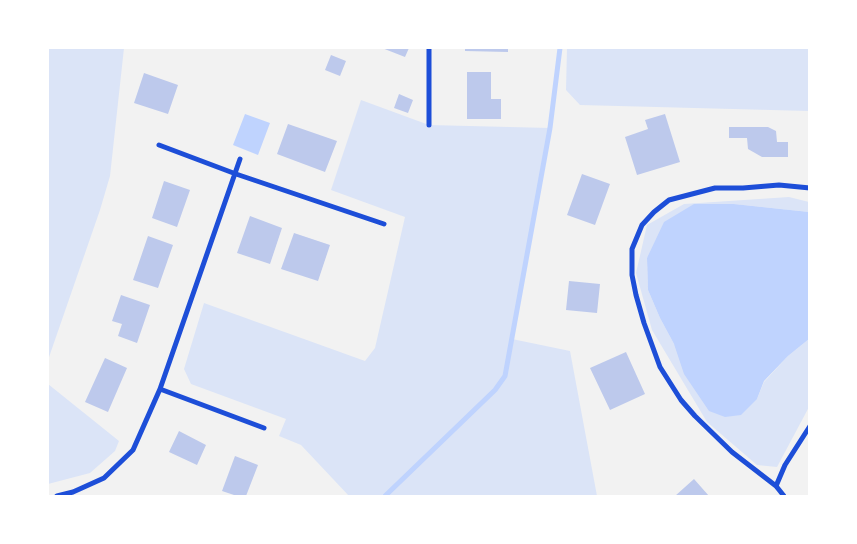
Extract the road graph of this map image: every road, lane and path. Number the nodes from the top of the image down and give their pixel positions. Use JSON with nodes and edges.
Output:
{"nodes":[{"id":1,"x":429,"y":48,"type":"edge"},
{"id":2,"x":429,"y":126,"type":"dead end"},
{"id":3,"x":159,"y":144,"type":"dead end"},
{"id":4,"x":240,"y":159,"type":"dead end"},
{"id":5,"x":236,"y":174,"type":"junction"},
{"id":6,"x":810,"y":188,"type":"edge"},
{"id":7,"x":384,"y":224,"type":"dead end"},
{"id":8,"x":160,"y":388,"type":"junction"},
{"id":9,"x":810,"y":426,"type":"edge"},
{"id":10,"x":264,"y":428,"type":"dead end"},
{"id":11,"x":776,"y":486,"type":"junction"},
{"id":12,"x":57,"y":496,"type":"edge"},
{"id":13,"x":784,"y":496,"type":"edge"}],
"edges":[{"from":1,"to":2,"type":"street"},
{"from":3,"to":5,"type":"street"},
{"from":4,"to":5,"type":"street"},
{"from":5,"to":7,"type":"street"},
{"from":5,"to":8,"type":"street"},
{"from":6,"to":11,"type":"street"},
{"from":8,"to":10,"type":"street"},
{"from":8,"to":12,"type":"street"},
{"from":9,"to":11,"type":"street"},
{"from":11,"to":13,"type":"street"}]}
